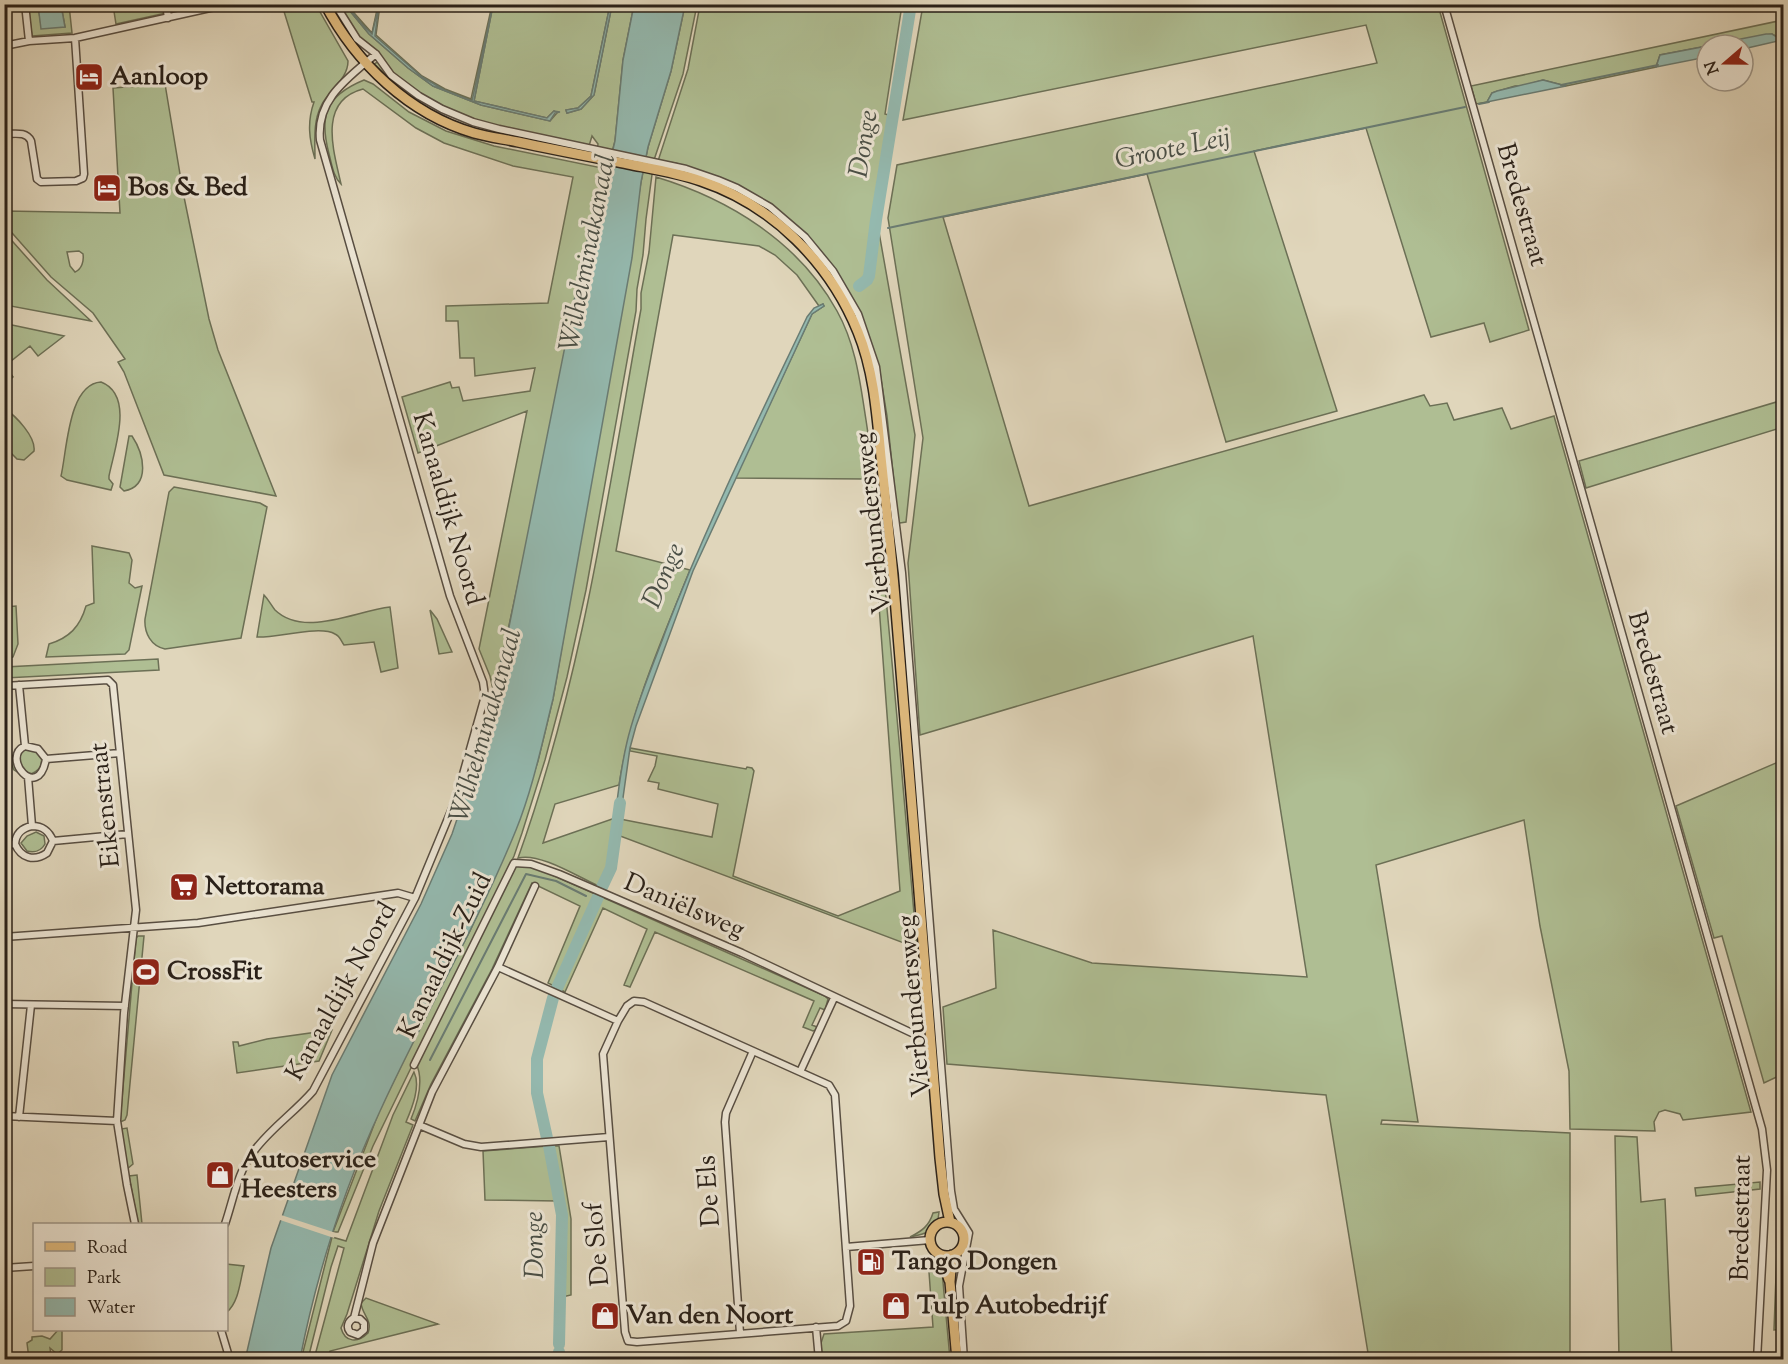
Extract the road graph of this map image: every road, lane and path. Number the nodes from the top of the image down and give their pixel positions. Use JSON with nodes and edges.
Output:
{"nodes":[{"id":1,"x":25,"y":4,"type":"edge"},
{"id":2,"x":166,"y":4,"type":"edge"},
{"id":3,"x":228,"y":4,"type":"edge"},
{"id":4,"x":325,"y":4,"type":"edge"},
{"id":5,"x":335,"y":4,"type":"edge"},
{"id":6,"x":1444,"y":4,"type":"edge"},
{"id":7,"x":168,"y":18,"type":"junction"},
{"id":8,"x":75,"y":38,"type":"junction"},
{"id":9,"x":29,"y":41,"type":"junction"},
{"id":10,"x":4,"y":46,"type":"edge"},
{"id":11,"x":376,"y":54,"type":"junction"},
{"id":12,"x":366,"y":63,"type":"junction"},
{"id":13,"x":4,"y":134,"type":"edge"},
{"id":14,"x":590,"y":153,"type":"junction"},
{"id":15,"x":4,"y":686,"type":"edge"},
{"id":16,"x":19,"y":686,"type":"junction"},
{"id":17,"x":25,"y":746,"type":"junction"},
{"id":18,"x":120,"y":753,"type":"junction"},
{"id":19,"x":8,"y":759,"type":"dead end"},
{"id":20,"x":46,"y":759,"type":"junction"},
{"id":21,"x":14,"y":774,"type":"dead end"},
{"id":22,"x":28,"y":777,"type":"junction"},
{"id":23,"x":32,"y":826,"type":"junction"},
{"id":24,"x":128,"y":834,"type":"junction"},
{"id":25,"x":53,"y":841,"type":"junction"},
{"id":26,"x":15,"y":844,"type":"junction"},
{"id":27,"x":4,"y":845,"type":"edge"},
{"id":28,"x":514,"y":863,"type":"joint"},
{"id":29,"x":535,"y":886,"type":"dead end"},
{"id":30,"x":415,"y":898,"type":"junction"},
{"id":31,"x":135,"y":929,"type":"junction"},
{"id":32,"x":4,"y":937,"type":"edge"},
{"id":33,"x":498,"y":967,"type":"junction"},
{"id":34,"x":834,"y":998,"type":"junction"},
{"id":35,"x":4,"y":1004,"type":"edge"},
{"id":36,"x":30,"y":1005,"type":"junction"},
{"id":37,"x":125,"y":1006,"type":"junction"},
{"id":38,"x":618,"y":1021,"type":"junction"},
{"id":39,"x":914,"y":1034,"type":"dead end"},
{"id":40,"x":753,"y":1051,"type":"junction"},
{"id":41,"x":414,"y":1065,"type":"dead end"},
{"id":42,"x":800,"y":1072,"type":"junction"},
{"id":43,"x":4,"y":1116,"type":"edge"},
{"id":44,"x":19,"y":1117,"type":"junction"},
{"id":45,"x":117,"y":1121,"type":"junction"},
{"id":46,"x":419,"y":1125,"type":"junction"},
{"id":47,"x":609,"y":1137,"type":"junction"},
{"id":48,"x":944,"y":1157,"type":"junction"},
{"id":49,"x":945,"y":1222,"type":"junction"},
{"id":50,"x":135,"y":1223,"type":"edge"},
{"id":51,"x":225,"y":1223,"type":"edge"},
{"id":52,"x":930,"y":1240,"type":"junction"},
{"id":53,"x":846,"y":1247,"type":"junction"},
{"id":54,"x":941,"y":1255,"type":"junction"},
{"id":55,"x":952,"y":1255,"type":"junction"},
{"id":56,"x":33,"y":1266,"type":"edge"},
{"id":57,"x":4,"y":1268,"type":"edge"},
{"id":58,"x":950,"y":1282,"type":"junction"},
{"id":59,"x":354,"y":1318,"type":"dead end"},
{"id":60,"x":816,"y":1328,"type":"junction"},
{"id":61,"x":222,"y":1331,"type":"edge"},
{"id":62,"x":740,"y":1333,"type":"junction"},
{"id":63,"x":230,"y":1359,"type":"edge"},
{"id":64,"x":819,"y":1359,"type":"edge"},
{"id":65,"x":957,"y":1359,"type":"edge"},
{"id":66,"x":964,"y":1359,"type":"edge"},
{"id":67,"x":1757,"y":1359,"type":"edge"}],
"edges":[{"from":1,"to":9,"type":"street"},
{"from":2,"to":7,"type":"street"},
{"from":3,"to":7,"type":"street"},
{"from":4,"to":12,"type":"main road","name":"Vierbundersweg"},
{"from":5,"to":11,"type":"street","name":"Vierbundersweg"},
{"from":6,"to":67,"type":"street","name":"Bredestraat"},
{"from":7,"to":8,"type":"street"},
{"from":8,"to":9,"type":"street"},
{"from":8,"to":13,"type":"street"},
{"from":9,"to":10,"type":"street"},
{"from":11,"to":12,"type":"street","name":"Kanaaldijk Noord"},
{"from":11,"to":14,"type":"street","name":"Vierbundersweg"},
{"from":12,"to":14,"type":"main road","name":"Vierbundersweg"},
{"from":12,"to":30,"type":"street","name":"Kanaaldijk Noord"},
{"from":14,"to":48,"type":"main road","name":"Vierbundersweg"},
{"from":15,"to":16,"type":"street"},
{"from":16,"to":17,"type":"street"},
{"from":16,"to":18,"type":"street","name":"Eikenstraat"},
{"from":17,"to":19,"type":"street"},
{"from":17,"to":20,"type":"street"},
{"from":18,"to":20,"type":"street"},
{"from":18,"to":24,"type":"street","name":"Eikenstraat"},
{"from":20,"to":22,"type":"street"},
{"from":21,"to":22,"type":"street"},
{"from":22,"to":23,"type":"street"},
{"from":23,"to":25,"type":"street"},
{"from":23,"to":26,"type":"street"},
{"from":24,"to":25,"type":"street"},
{"from":24,"to":31,"type":"street","name":"Eikenstraat"},
{"from":25,"to":26,"type":"street"},
{"from":26,"to":27,"type":"street"},
{"from":28,"to":34,"type":"street","name":"Daniëlsweg"},
{"from":28,"to":41,"type":"street","name":"Kanaaldijk-Zuid"},
{"from":29,"to":33,"type":"street"},
{"from":30,"to":31,"type":"street"},
{"from":30,"to":51,"type":"street","name":"Kanaaldijk Noord"},
{"from":31,"to":32,"type":"street"},
{"from":31,"to":37,"type":"street","name":"Eikenstraat"},
{"from":33,"to":38,"type":"street"},
{"from":33,"to":46,"type":"street"},
{"from":34,"to":39,"type":"street","name":"Daniëlsweg"},
{"from":34,"to":42,"type":"street"},
{"from":35,"to":36,"type":"street"},
{"from":36,"to":37,"type":"street"},
{"from":36,"to":44,"type":"street"},
{"from":37,"to":45,"type":"street","name":"Eikenstraat"},
{"from":38,"to":40,"type":"street","name":"De Slof"},
{"from":38,"to":47,"type":"street","name":"De Slof"},
{"from":40,"to":42,"type":"street","name":"De Slof"},
{"from":40,"to":62,"type":"street","name":"De Els"},
{"from":42,"to":53,"type":"street","name":"De Slof"},
{"from":43,"to":44,"type":"street"},
{"from":44,"to":45,"type":"street"},
{"from":45,"to":50,"type":"street","name":"Eikenstraat"},
{"from":46,"to":47,"type":"street"},
{"from":46,"to":59,"type":"street"},
{"from":47,"to":62,"type":"street","name":"De Slof"},
{"from":48,"to":49,"type":"main road","name":"Vierbundersweg"},
{"from":48,"to":66,"type":"street","name":"Vierbundersweg"},
{"from":49,"to":52,"type":"main road"},
{"from":49,"to":55,"type":"main road"},
{"from":52,"to":53,"type":"street"},
{"from":52,"to":54,"type":"main road"},
{"from":53,"to":60,"type":"street","name":"De Slof"},
{"from":54,"to":55,"type":"main road"},
{"from":54,"to":58,"type":"main road"},
{"from":55,"to":58,"type":"main road"},
{"from":56,"to":57,"type":"street"},
{"from":58,"to":65,"type":"main road"},
{"from":60,"to":62,"type":"street","name":"De Slof"},
{"from":60,"to":64,"type":"street"},
{"from":61,"to":63,"type":"street"}]}
